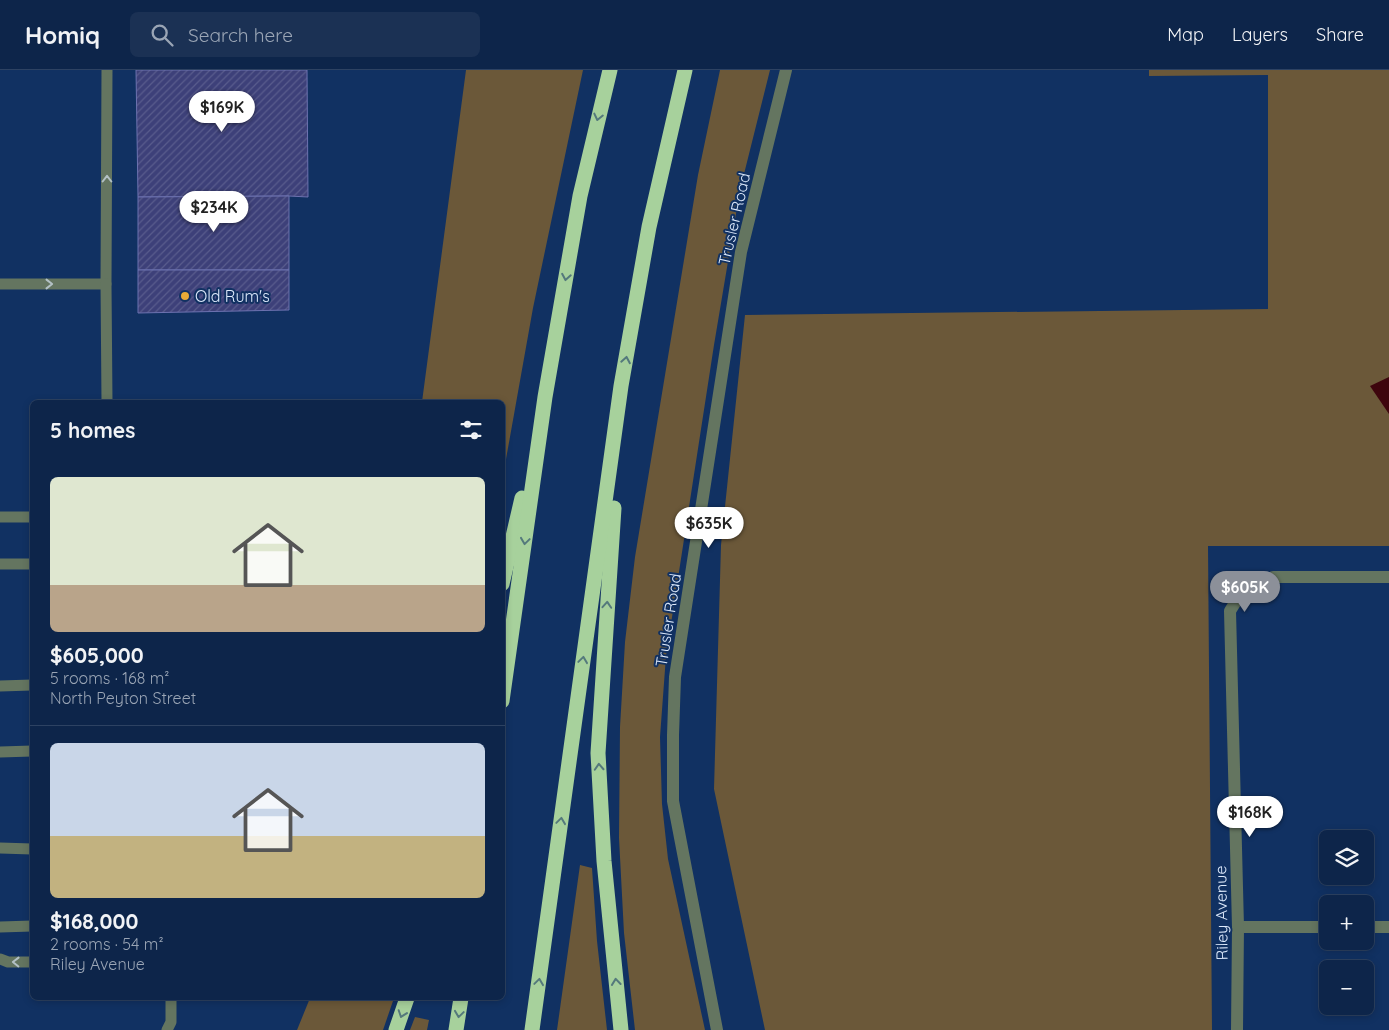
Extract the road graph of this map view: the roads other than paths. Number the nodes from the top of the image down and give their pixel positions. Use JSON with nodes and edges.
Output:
{"nodes":[{"id":1,"x":107,"y":70,"type":"edge"},
{"id":2,"x":610,"y":70,"type":"edge"},
{"id":3,"x":686,"y":70,"type":"edge"},
{"id":4,"x":786,"y":70,"type":"edge"},
{"id":5,"x":0,"y":284,"type":"edge"},
{"id":6,"x":106,"y":284,"type":"junction"},
{"id":7,"x":621,"y":386,"type":"junction"},
{"id":8,"x":545,"y":397,"type":"junction"},
{"id":9,"x":107,"y":400,"type":"edge"},
{"id":10,"x":0,"y":517,"type":"edge"},
{"id":11,"x":30,"y":517,"type":"edge"},
{"id":12,"x":0,"y":564,"type":"edge"},
{"id":13,"x":30,"y":564,"type":"edge"},
{"id":14,"x":505,"y":571,"type":"edge"},
{"id":15,"x":1389,"y":578,"type":"edge"},
{"id":16,"x":505,"y":680,"type":"edge"},
{"id":17,"x":30,"y":685,"type":"edge"},
{"id":18,"x":0,"y":686,"type":"edge"},
{"id":19,"x":30,"y":751,"type":"edge"},
{"id":20,"x":0,"y":752,"type":"edge"},
{"id":21,"x":0,"y":848,"type":"edge"},
{"id":22,"x":30,"y":848,"type":"edge"},
{"id":23,"x":30,"y":926,"type":"edge"},
{"id":24,"x":0,"y":927,"type":"edge"},
{"id":25,"x":1238,"y":927,"type":"junction"},
{"id":26,"x":1319,"y":927,"type":"edge"},
{"id":27,"x":1374,"y":927,"type":"edge"},
{"id":28,"x":1389,"y":928,"type":"edge"},
{"id":29,"x":0,"y":959,"type":"edge"},
{"id":30,"x":30,"y":962,"type":"edge"},
{"id":31,"x":171,"y":1000,"type":"edge"},
{"id":32,"x":406,"y":1000,"type":"edge"},
{"id":33,"x":461,"y":1000,"type":"edge"},
{"id":34,"x":167,"y":1030,"type":"edge"},
{"id":35,"x":396,"y":1030,"type":"edge"},
{"id":36,"x":456,"y":1030,"type":"edge"},
{"id":37,"x":532,"y":1030,"type":"edge"},
{"id":38,"x":621,"y":1030,"type":"edge"},
{"id":39,"x":717,"y":1030,"type":"edge"},
{"id":40,"x":1237,"y":1030,"type":"edge"}],
"edges":[{"from":6,"to":1,"type":"lane","one_way":true},
{"from":2,"to":8,"type":"highway","one_way":true},
{"from":7,"to":3,"type":"highway","one_way":true},
{"from":4,"to":39,"type":"street","name":"Trusler Road"},
{"from":5,"to":6,"type":"lane","one_way":true},
{"from":6,"to":9,"type":"lane"},
{"from":37,"to":7,"type":"highway","one_way":true},
{"from":38,"to":7,"type":"highway","one_way":true},
{"from":8,"to":14,"type":"highway"},
{"from":8,"to":16,"type":"highway","one_way":true},
{"from":10,"to":11,"type":"lane"},
{"from":12,"to":13,"type":"lane"},
{"from":15,"to":25,"type":"street","name":"Riley Avenue"},
{"from":17,"to":18,"type":"lane"},
{"from":19,"to":20,"type":"lane"},
{"from":21,"to":22,"type":"lane"},
{"from":23,"to":24,"type":"lane"},
{"from":25,"to":26,"type":"street"},
{"from":25,"to":40,"type":"street","name":"Riley Avenue"},
{"from":27,"to":28,"type":"street"},
{"from":30,"to":29,"type":"lane","one_way":true},
{"from":31,"to":34,"type":"lane"},
{"from":32,"to":35,"type":"highway","one_way":true},
{"from":33,"to":36,"type":"highway","one_way":true}]}
